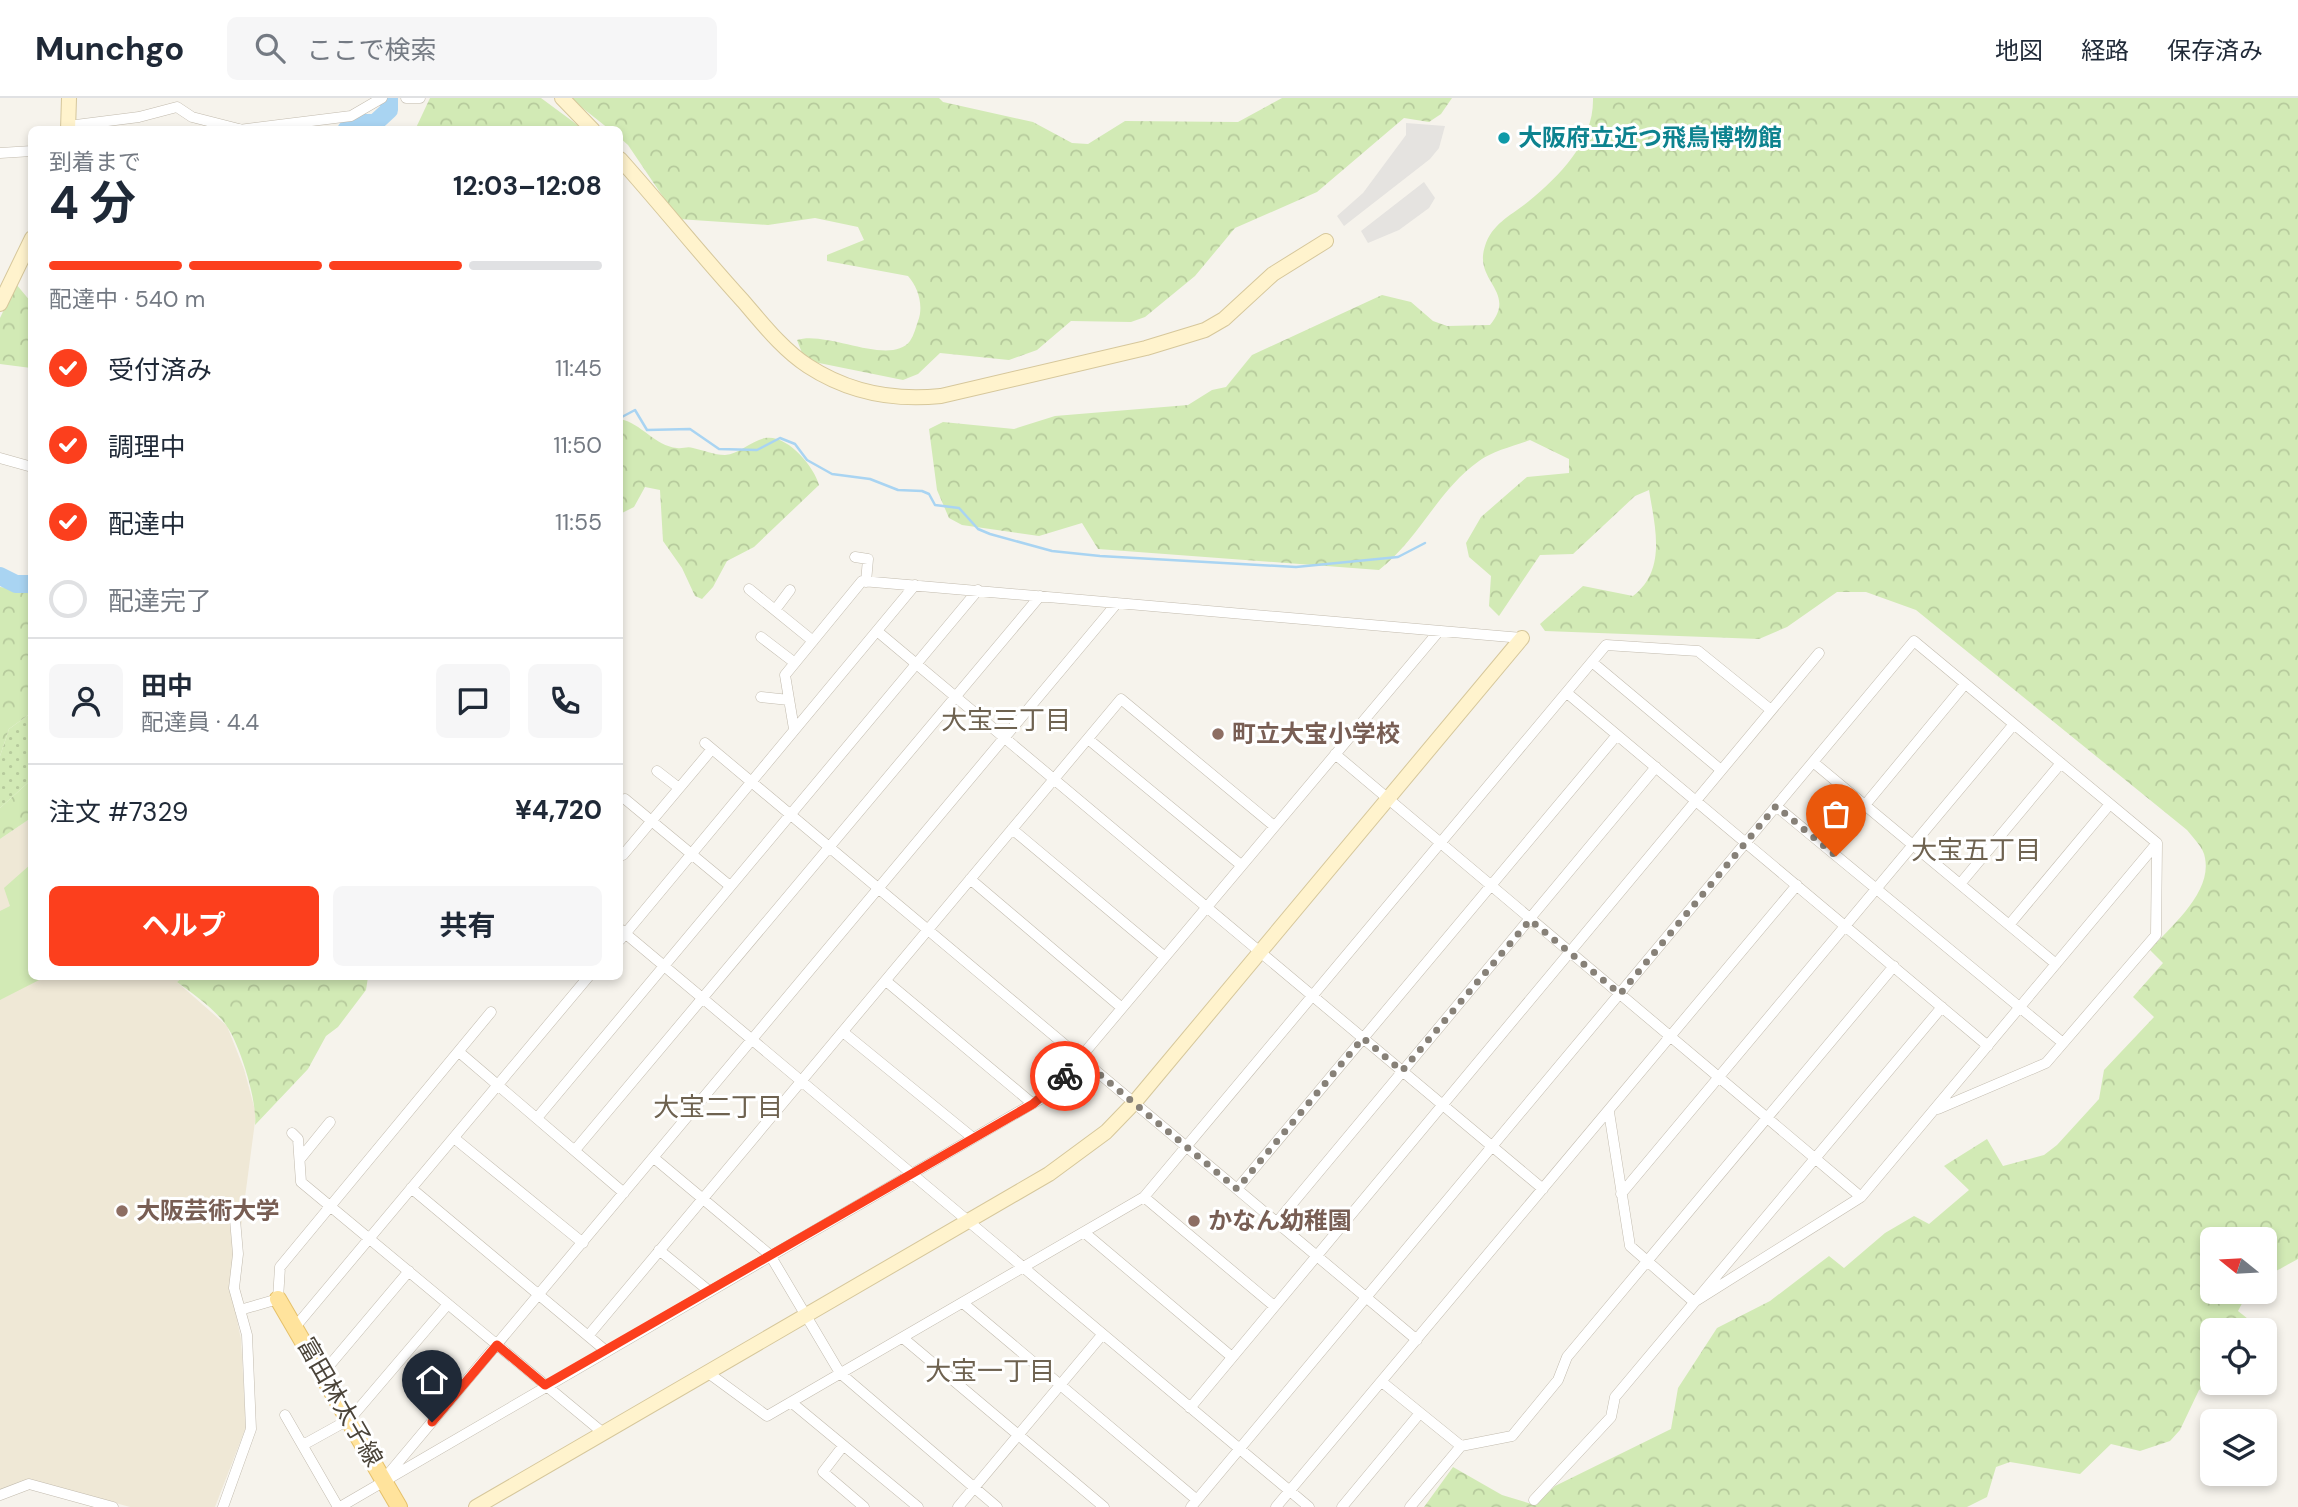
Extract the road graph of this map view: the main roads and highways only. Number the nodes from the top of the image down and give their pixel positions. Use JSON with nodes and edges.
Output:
{"nodes":[{"id":1,"x":278,"y":1299,"type":"road end"},
{"id":2,"x":399,"y":1507,"type":"edge"}],
"edges":[{"from":1,"to":2,"type":"main road","name":"富田林太子線"}]}
